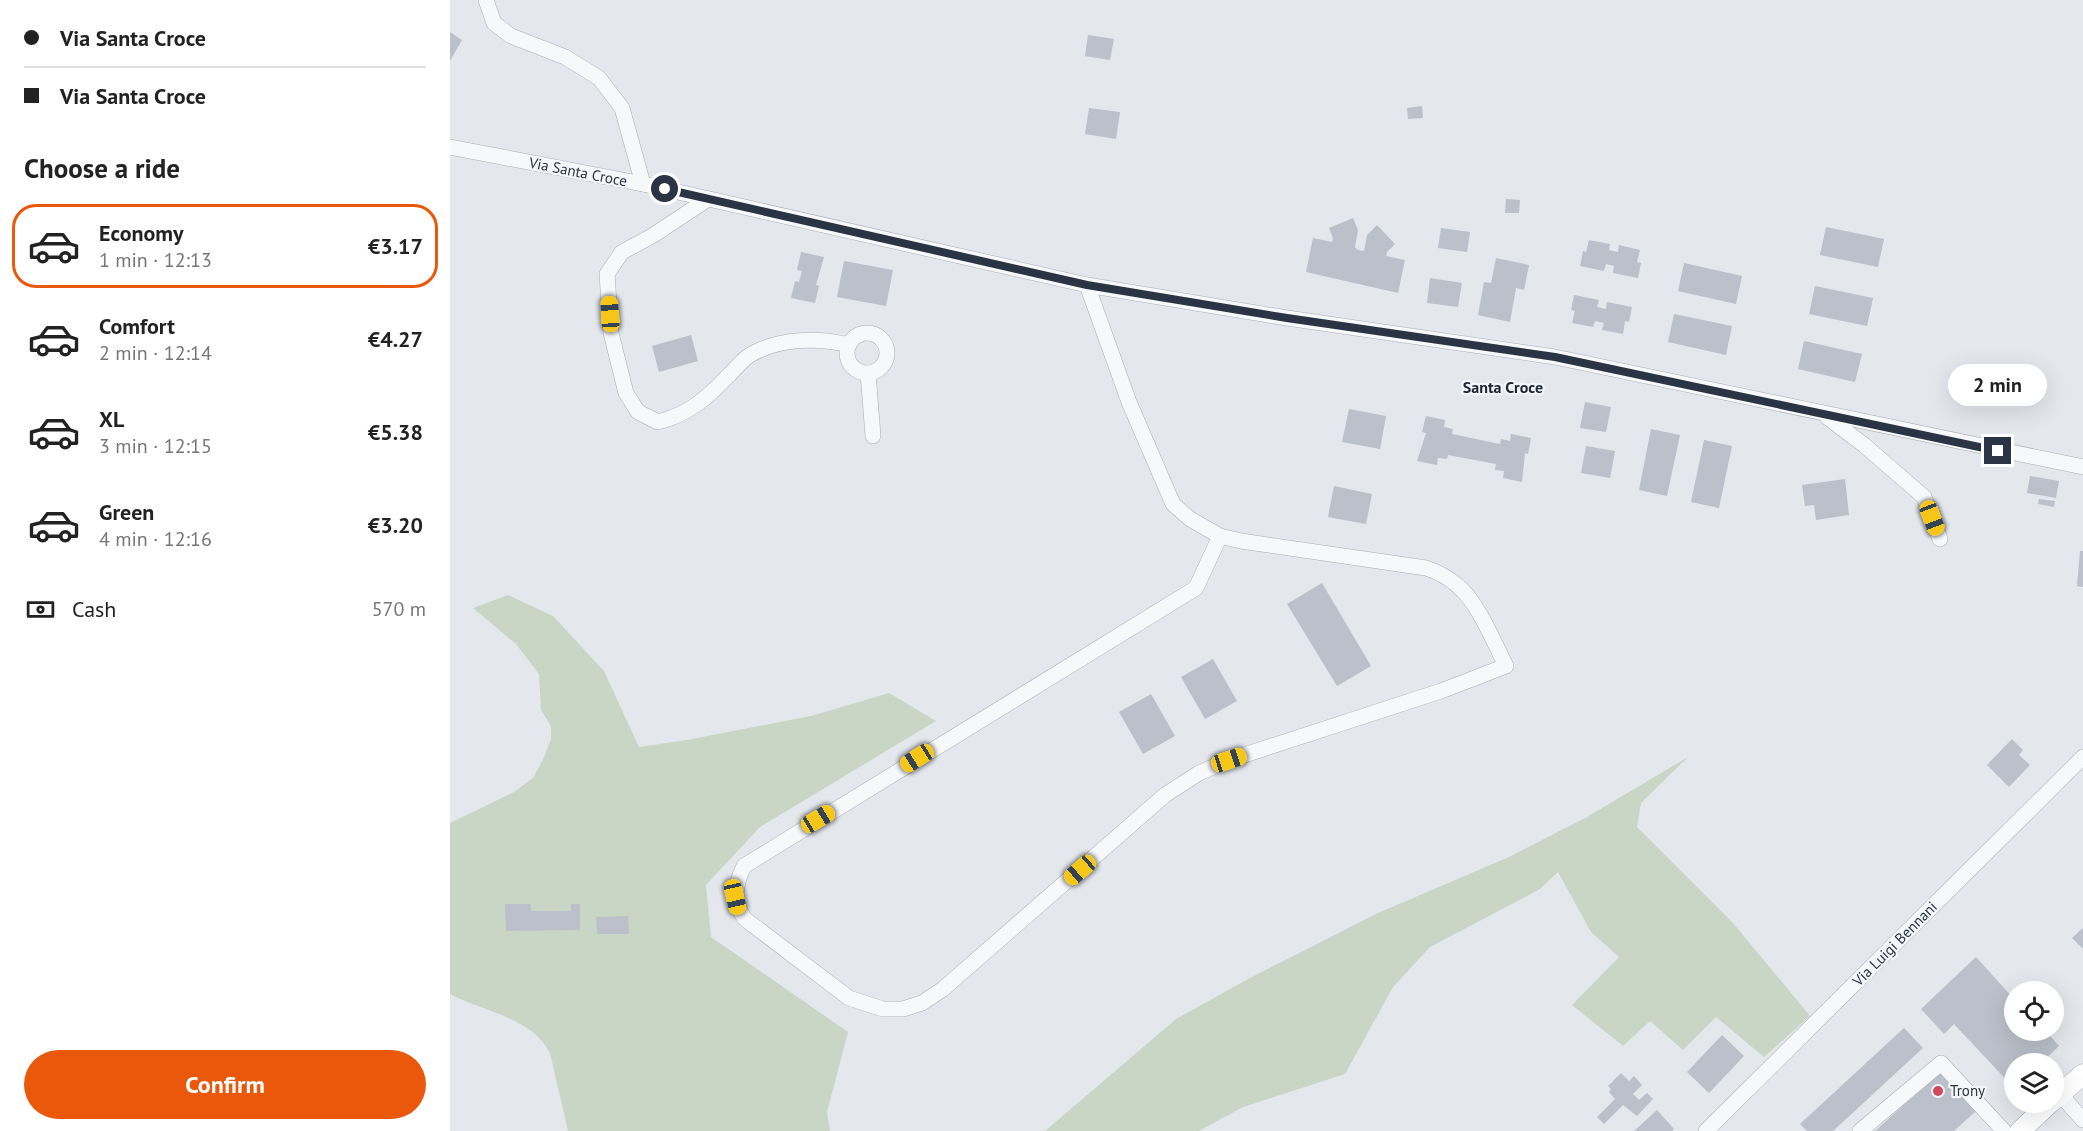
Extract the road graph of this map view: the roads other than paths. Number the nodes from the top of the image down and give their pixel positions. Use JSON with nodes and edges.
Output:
{"nodes":[{"id":1,"x":486,"y":0,"type":"edge"},
{"id":2,"x":450,"y":147,"type":"edge"},
{"id":3,"x":643,"y":184,"type":"junction"},
{"id":4,"x":708,"y":199,"type":"junction"},
{"id":5,"x":1087,"y":285,"type":"junction"},
{"id":6,"x":1115,"y":290,"type":"junction"},
{"id":7,"x":1096,"y":311,"type":"junction"},
{"id":8,"x":849,"y":345,"type":"junction"},
{"id":9,"x":868,"y":373,"type":"junction"},
{"id":10,"x":1824,"y":415,"type":"junction"},
{"id":11,"x":873,"y":436,"type":"dead end"},
{"id":12,"x":2083,"y":467,"type":"edge"},
{"id":13,"x":1220,"y":536,"type":"junction"},
{"id":14,"x":1940,"y":539,"type":"dead end"},
{"id":15,"x":2083,"y":757,"type":"edge"},
{"id":16,"x":2083,"y":1074,"type":"edge"},
{"id":17,"x":2064,"y":1091,"type":"edge"},
{"id":18,"x":2064,"y":1106,"type":"edge"},
{"id":19,"x":2040,"y":1113,"type":"edge"},
{"id":20,"x":2083,"y":1120,"type":"edge"},
{"id":21,"x":1706,"y":1131,"type":"edge"},
{"id":22,"x":1860,"y":1131,"type":"edge"},
{"id":23,"x":2004,"y":1131,"type":"edge"},
{"id":24,"x":2020,"y":1131,"type":"edge"}],
"edges":[{"from":1,"to":3,"type":"street"},
{"from":2,"to":3,"type":"street","name":"Via Santa Croce"},
{"from":3,"to":4,"type":"street","name":"Via Santa Croce"},
{"from":4,"to":5,"type":"street","name":"Via Santa Croce"},
{"from":4,"to":8,"type":"street"},
{"from":5,"to":6,"type":"street","name":"Via Santa Croce"},
{"from":5,"to":7,"type":"street"},
{"from":6,"to":7,"type":"street"},
{"from":6,"to":10,"type":"street","name":"Via Santa Croce"},
{"from":7,"to":13,"type":"street"},
{"from":8,"to":9,"type":"street"},
{"from":8,"to":9,"type":"street"},
{"from":9,"to":11,"type":"street"},
{"from":10,"to":12,"type":"street","name":"Via Santa Croce"},
{"from":10,"to":14,"type":"street"},
{"from":13,"to":13,"type":"street"},
{"from":15,"to":21,"type":"street","name":"Via Luigi Bennani"},
{"from":16,"to":17,"type":"main road"},
{"from":18,"to":20,"type":"street"},
{"from":19,"to":24,"type":"main road"},
{"from":22,"to":23,"type":"street"}]}
